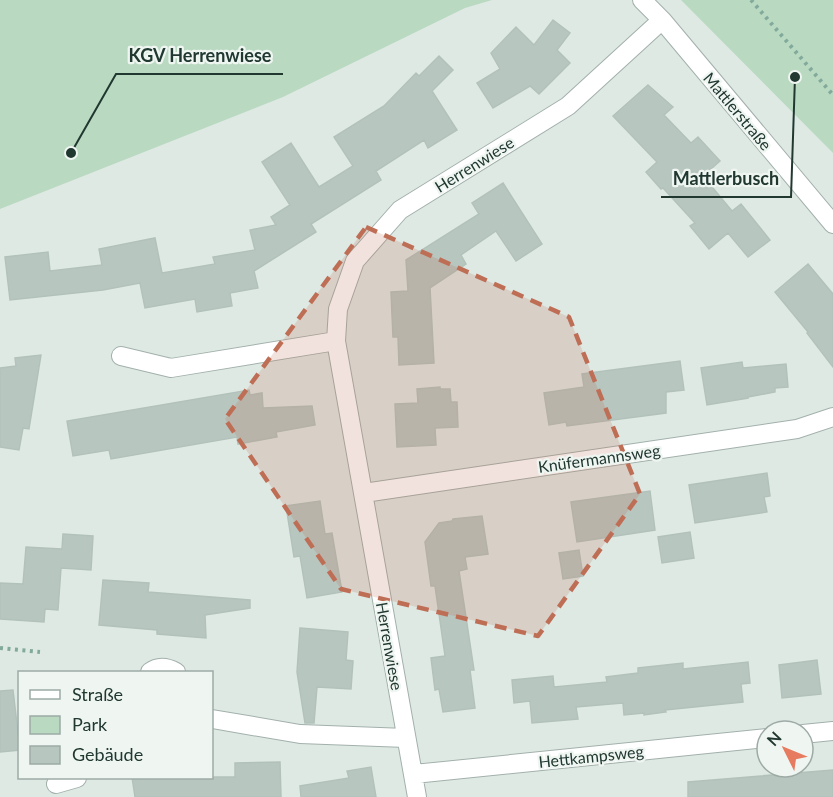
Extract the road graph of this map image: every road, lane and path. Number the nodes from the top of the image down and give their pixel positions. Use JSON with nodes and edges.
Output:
{"nodes":[{"id":1,"x":642,"y":0,"type":"edge"},
{"id":2,"x":751,"y":0,"type":"edge"},
{"id":3,"x":662,"y":20,"type":"junction"},
{"id":4,"x":833,"y":95,"type":"edge"},
{"id":5,"x":833,"y":224,"type":"edge"},
{"id":6,"x":336,"y":341,"type":"junction"},
{"id":7,"x":121,"y":356,"type":"dead end"},
{"id":8,"x":833,"y":417,"type":"edge"},
{"id":9,"x":364,"y":493,"type":"junction"},
{"id":10,"x":0,"y":648,"type":"edge"},
{"id":11,"x":40,"y":652,"type":"dead end"},
{"id":12,"x":152,"y":671,"type":"edge"},
{"id":13,"x":174,"y":671,"type":"edge"},
{"id":14,"x":213,"y":719,"type":"edge"},
{"id":15,"x":833,"y":731,"type":"edge"},
{"id":16,"x":815,"y":733,"type":"edge"},
{"id":17,"x":406,"y":738,"type":"junction"},
{"id":18,"x":755,"y":739,"type":"edge"},
{"id":19,"x":414,"y":774,"type":"junction"},
{"id":20,"x":71,"y":779,"type":"edge"},
{"id":21,"x":56,"y":784,"type":"dead end"},
{"id":22,"x":417,"y":797,"type":"edge"}],
"edges":[{"from":1,"to":3,"type":"street","name":"Mattlerstraße"},
{"from":2,"to":4,"type":"path"},
{"from":3,"to":5,"type":"street","name":"Mattlerstraße"},
{"from":3,"to":6,"type":"street","name":"Herrenwiese"},
{"from":6,"to":7,"type":"street"},
{"from":6,"to":9,"type":"street","name":"Herrenwiese"},
{"from":8,"to":9,"type":"street","name":"Knüfermannsweg"},
{"from":9,"to":17,"type":"street","name":"Herrenwiese"},
{"from":10,"to":11,"type":"path"},
{"from":12,"to":13,"type":"street"},
{"from":14,"to":17,"type":"street"},
{"from":15,"to":16,"type":"street"},
{"from":17,"to":19,"type":"street","name":"Herrenwiese"},
{"from":18,"to":19,"type":"street","name":"Hettkampsweg"},
{"from":19,"to":22,"type":"street","name":"Herrenwiese"},
{"from":20,"to":21,"type":"street"}]}
